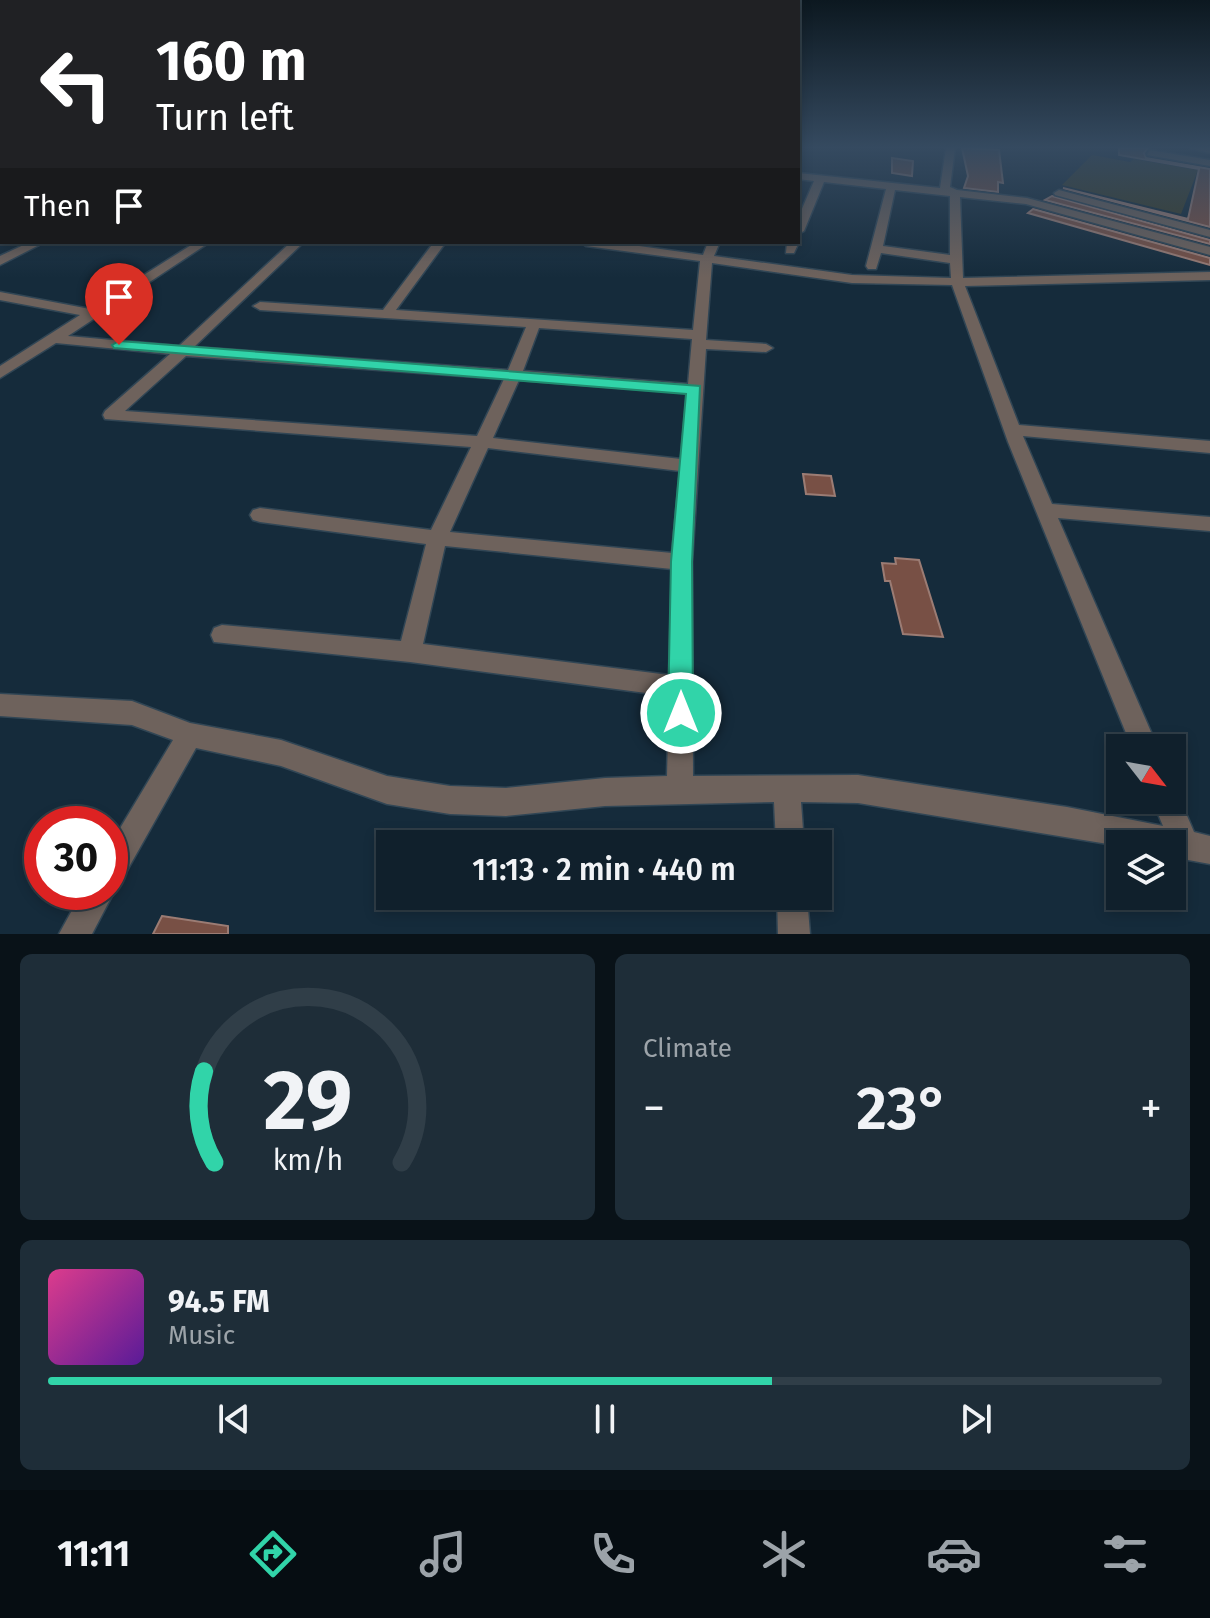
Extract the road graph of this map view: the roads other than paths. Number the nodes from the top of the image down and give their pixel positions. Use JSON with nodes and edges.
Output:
{"nodes":[{"id":1,"x":815,"y":192,"type":"edge"},
{"id":2,"x":890,"y":192,"type":"edge"},
{"id":3,"x":940,"y":192,"type":"edge"},
{"id":4,"x":951,"y":192,"type":"edge"},
{"id":5,"x":955,"y":193,"type":"junction"},
{"id":6,"x":1059,"y":193,"type":"dead end"},
{"id":7,"x":1143,"y":216,"type":"junction"},
{"id":8,"x":800,"y":226,"type":"edge"},
{"id":9,"x":1128,"y":229,"type":"junction"},
{"id":10,"x":1208,"y":233,"type":"edge"},
{"id":11,"x":35,"y":244,"type":"edge"},
{"id":12,"x":201,"y":244,"type":"edge"},
{"id":13,"x":296,"y":244,"type":"edge"},
{"id":14,"x":439,"y":244,"type":"edge"},
{"id":15,"x":599,"y":244,"type":"edge"},
{"id":16,"x":713,"y":244,"type":"edge"},
{"id":17,"x":1191,"y":246,"type":"junction"},
{"id":18,"x":876,"y":249,"type":"junction"},
{"id":19,"x":1210,"y":251,"type":"edge"},
{"id":20,"x":957,"y":260,"type":"junction"},
{"id":21,"x":0,"y":261,"type":"edge"},
{"id":22,"x":706,"y":261,"type":"junction"},
{"id":23,"x":872,"y":266,"type":"dead end"},
{"id":24,"x":1210,"y":276,"type":"edge"},
{"id":25,"x":957,"y":282,"type":"junction"},
{"id":26,"x":0,"y":296,"type":"edge"},
{"id":27,"x":260,"y":306,"type":"dead end"},
{"id":28,"x":388,"y":312,"type":"junction"},
{"id":29,"x":95,"y":314,"type":"junction"},
{"id":30,"x":534,"y":323,"type":"junction"},
{"id":31,"x":56,"y":339,"type":"junction"},
{"id":32,"x":699,"y":339,"type":"junction"},
{"id":33,"x":766,"y":348,"type":"dead end"},
{"id":34,"x":182,"y":351,"type":"junction"},
{"id":35,"x":0,"y":373,"type":"edge"},
{"id":36,"x":514,"y":375,"type":"junction"},
{"id":37,"x":695,"y":389,"type":"junction"},
{"id":38,"x":1013,"y":430,"type":"junction"},
{"id":39,"x":483,"y":442,"type":"junction"},
{"id":40,"x":1210,"y":447,"type":"edge"},
{"id":41,"x":689,"y":466,"type":"junction"},
{"id":42,"x":1046,"y":510,"type":"junction"},
{"id":43,"x":260,"y":515,"type":"dead end"},
{"id":44,"x":1210,"y":524,"type":"edge"},
{"id":45,"x":437,"y":538,"type":"junction"},
{"id":46,"x":682,"y":562,"type":"junction"},
{"id":47,"x":222,"y":635,"type":"dead end"},
{"id":48,"x":410,"y":652,"type":"junction"},
{"id":49,"x":681,"y":687,"type":"junction"},
{"id":50,"x":0,"y":705,"type":"edge"},
{"id":51,"x":1139,"y":734,"type":"edge"},
{"id":52,"x":190,"y":735,"type":"junction"},
{"id":53,"x":680,"y":790,"type":"junction"},
{"id":54,"x":787,"y":790,"type":"junction"},
{"id":55,"x":1175,"y":814,"type":"edge"},
{"id":56,"x":789,"y":830,"type":"edge"},
{"id":57,"x":128,"y":842,"type":"edge"},
{"id":58,"x":1198,"y":848,"type":"edge"},
{"id":59,"x":89,"y":910,"type":"edge"},
{"id":60,"x":793,"y":910,"type":"edge"},
{"id":61,"x":75,"y":934,"type":"edge"},
{"id":62,"x":794,"y":934,"type":"edge"}],
"edges":[{"from":1,"to":8,"type":"street"},
{"from":2,"to":18,"type":"street"},
{"from":3,"to":5,"type":"street"},
{"from":4,"to":5,"type":"street"},
{"from":5,"to":9,"type":"street"},
{"from":5,"to":20,"type":"street"},
{"from":6,"to":7,"type":"street"},
{"from":7,"to":9,"type":"street"},
{"from":7,"to":10,"type":"street"},
{"from":9,"to":17,"type":"street"},
{"from":10,"to":17,"type":"street"},
{"from":11,"to":21,"type":"street"},
{"from":12,"to":29,"type":"street"},
{"from":13,"to":34,"type":"street"},
{"from":14,"to":28,"type":"street"},
{"from":15,"to":22,"type":"street"},
{"from":16,"to":22,"type":"street"},
{"from":17,"to":19,"type":"street"},
{"from":18,"to":20,"type":"street"},
{"from":18,"to":23,"type":"street"},
{"from":20,"to":25,"type":"street"},
{"from":22,"to":25,"type":"street"},
{"from":22,"to":32,"type":"street"},
{"from":24,"to":25,"type":"street"},
{"from":25,"to":38,"type":"street"},
{"from":26,"to":29,"type":"street"},
{"from":27,"to":28,"type":"street"},
{"from":28,"to":30,"type":"street"},
{"from":29,"to":31,"type":"street"},
{"from":30,"to":32,"type":"street"},
{"from":30,"to":36,"type":"street"},
{"from":31,"to":34,"type":"street"},
{"from":31,"to":35,"type":"street"},
{"from":32,"to":33,"type":"street"},
{"from":32,"to":37,"type":"street"},
{"from":34,"to":36,"type":"street"},
{"from":34,"to":39,"type":"street"},
{"from":36,"to":37,"type":"street"},
{"from":36,"to":39,"type":"street"},
{"from":37,"to":41,"type":"street"},
{"from":38,"to":40,"type":"street"},
{"from":38,"to":42,"type":"street"},
{"from":39,"to":41,"type":"street"},
{"from":39,"to":45,"type":"street"},
{"from":41,"to":46,"type":"street"},
{"from":42,"to":44,"type":"street"},
{"from":42,"to":51,"type":"street"},
{"from":43,"to":45,"type":"street"},
{"from":45,"to":46,"type":"street"},
{"from":45,"to":48,"type":"street"},
{"from":46,"to":49,"type":"street"},
{"from":47,"to":48,"type":"street"},
{"from":48,"to":49,"type":"street"},
{"from":49,"to":53,"type":"street"},
{"from":50,"to":52,"type":"street"},
{"from":52,"to":53,"type":"street"},
{"from":52,"to":57,"type":"street"},
{"from":53,"to":54,"type":"street"},
{"from":54,"to":56,"type":"street"},
{"from":54,"to":58,"type":"street"},
{"from":55,"to":58,"type":"street"},
{"from":59,"to":61,"type":"street"},
{"from":60,"to":62,"type":"street"}]}
